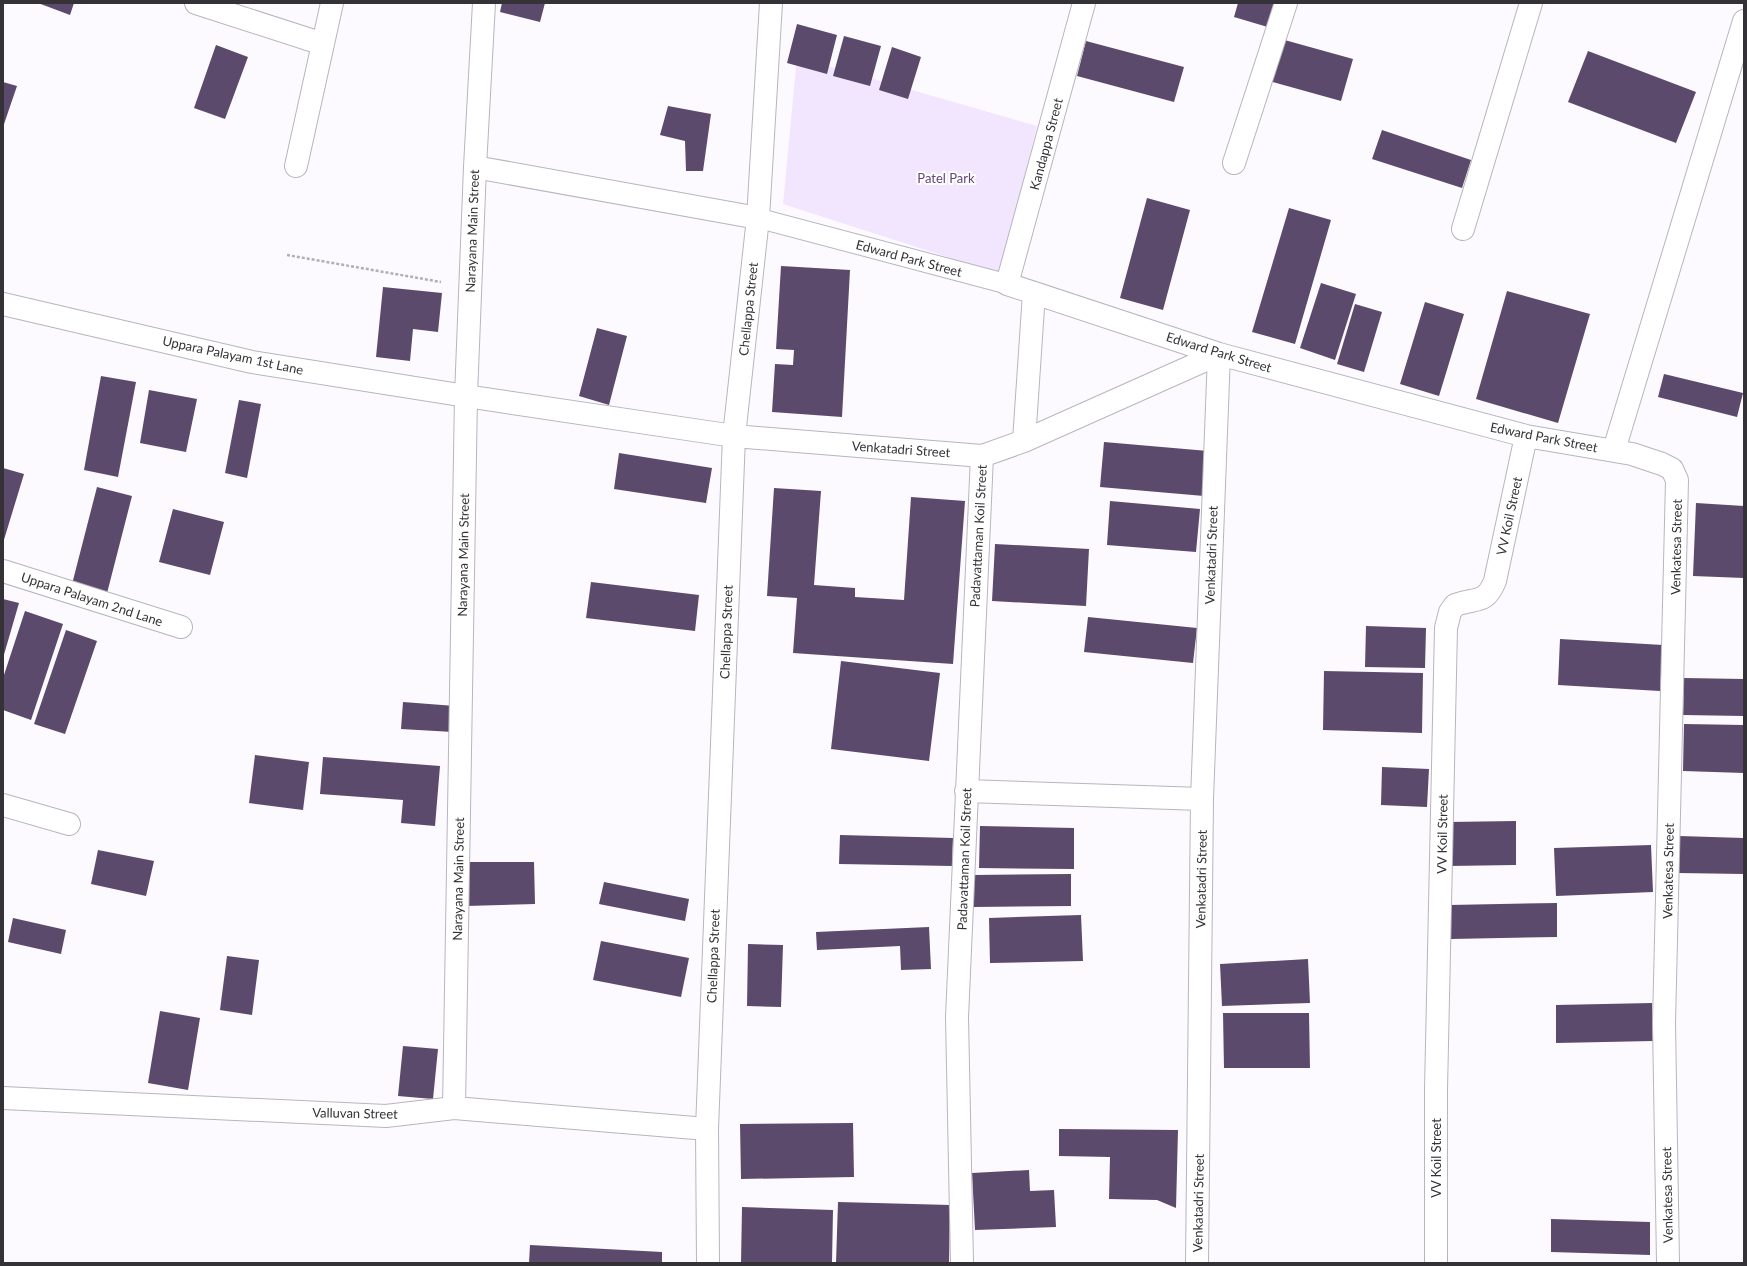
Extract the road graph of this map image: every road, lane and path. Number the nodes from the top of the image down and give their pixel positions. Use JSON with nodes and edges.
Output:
{"nodes":[{"id":1,"x":196,"y":3,"type":"edge"},
{"id":2,"x":332,"y":3,"type":"edge"},
{"id":3,"x":484,"y":3,"type":"edge"},
{"id":4,"x":771,"y":3,"type":"edge"},
{"id":5,"x":1084,"y":3,"type":"edge"},
{"id":6,"x":1286,"y":3,"type":"edge"},
{"id":7,"x":1531,"y":3,"type":"edge"},
{"id":8,"x":1744,"y":21,"type":"edge"},
{"id":9,"x":323,"y":44,"type":"junction"},
{"id":10,"x":1234,"y":163,"type":"dead end"},
{"id":11,"x":296,"y":166,"type":"dead end"},
{"id":12,"x":474,"y":167,"type":"junction"},
{"id":13,"x":758,"y":218,"type":"junction"},
{"id":14,"x":1463,"y":229,"type":"dead end"},
{"id":15,"x":286,"y":255,"type":"dead end"},
{"id":16,"x":1007,"y":284,"type":"junction"},
{"id":17,"x":469,"y":287,"type":"junction"},
{"id":18,"x":1034,"y":293,"type":"junction"},
{"id":19,"x":3,"y":304,"type":"edge"},
{"id":20,"x":1219,"y":354,"type":"junction"},
{"id":21,"x":466,"y":396,"type":"junction"},
{"id":22,"x":734,"y":436,"type":"junction"},
{"id":23,"x":1526,"y":436,"type":"junction"},
{"id":24,"x":1024,"y":441,"type":"junction"},
{"id":25,"x":1614,"y":450,"type":"junction"},
{"id":26,"x":982,"y":456,"type":"junction"},
{"id":27,"x":1678,"y":480,"type":"joint"},
{"id":28,"x":3,"y":571,"type":"edge"},
{"id":29,"x":181,"y":627,"type":"dead end"},
{"id":30,"x":966,"y":791,"type":"junction"},
{"id":31,"x":1202,"y":799,"type":"junction"},
{"id":32,"x":3,"y":805,"type":"edge"},
{"id":33,"x":69,"y":824,"type":"dead end"},
{"id":34,"x":3,"y":1098,"type":"edge"},
{"id":35,"x":454,"y":1108,"type":"junction"},
{"id":36,"x":707,"y":1129,"type":"junction"},
{"id":37,"x":708,"y":1263,"type":"edge"},
{"id":38,"x":962,"y":1263,"type":"edge"},
{"id":39,"x":1198,"y":1263,"type":"edge"},
{"id":40,"x":1436,"y":1263,"type":"edge"},
{"id":41,"x":1668,"y":1263,"type":"edge"}],
"edges":[{"from":1,"to":9,"type":"street"},
{"from":2,"to":9,"type":"street"},
{"from":3,"to":12,"type":"street","name":"Narayana Main Street"},
{"from":4,"to":13,"type":"street","name":"Chellappa Street"},
{"from":5,"to":16,"type":"street","name":"Kandappa Street"},
{"from":6,"to":10,"type":"street"},
{"from":7,"to":14,"type":"street"},
{"from":8,"to":25,"type":"street"},
{"from":9,"to":11,"type":"street"},
{"from":12,"to":13,"type":"street"},
{"from":12,"to":17,"type":"street","name":"Narayana Main Street"},
{"from":13,"to":16,"type":"lane","name":"Edward Park Street"},
{"from":13,"to":22,"type":"street","name":"Chellappa Street"},
{"from":15,"to":17,"type":"path"},
{"from":16,"to":18,"type":"street","name":"Edward Park Street"},
{"from":17,"to":21,"type":"street","name":"Narayana Main Street"},
{"from":18,"to":20,"type":"street","name":"Edward Park Street"},
{"from":18,"to":24,"type":"street"},
{"from":19,"to":21,"type":"street","name":"Uppara Palayam 1st Lane"},
{"from":20,"to":23,"type":"street","name":"Edward Park Street"},
{"from":20,"to":24,"type":"street","name":"Venkatadri Street"},
{"from":20,"to":31,"type":"street","name":"Venkatadri Street"},
{"from":21,"to":22,"type":"street","name":"Uppara Palayam 1st Lane"},
{"from":21,"to":35,"type":"street","name":"Narayana Main Street"},
{"from":22,"to":26,"type":"street","name":"Venkatadri Street"},
{"from":22,"to":36,"type":"street","name":"Chellappa Street"},
{"from":23,"to":25,"type":"street","name":"Edward Park Street"},
{"from":23,"to":40,"type":"street","name":"VV Koil Street"},
{"from":24,"to":26,"type":"street","name":"Venkatadri Street"},
{"from":25,"to":27,"type":"street","name":"Edward Park Street"},
{"from":26,"to":30,"type":"street","name":"Padavattaman Koil Street"},
{"from":27,"to":41,"type":"street","name":"Venkatesa Street"},
{"from":28,"to":29,"type":"street","name":"Uppara Palayam 2nd Lane"},
{"from":30,"to":31,"type":"street"},
{"from":30,"to":38,"type":"street","name":"Padavattaman Koil Street"},
{"from":31,"to":39,"type":"street","name":"Venkatadri Street"},
{"from":32,"to":33,"type":"street"},
{"from":34,"to":35,"type":"street","name":"Valluvan Street"},
{"from":35,"to":36,"type":"street","name":"Valluvan Street"},
{"from":36,"to":37,"type":"street","name":"Chellappa Street"}]}
